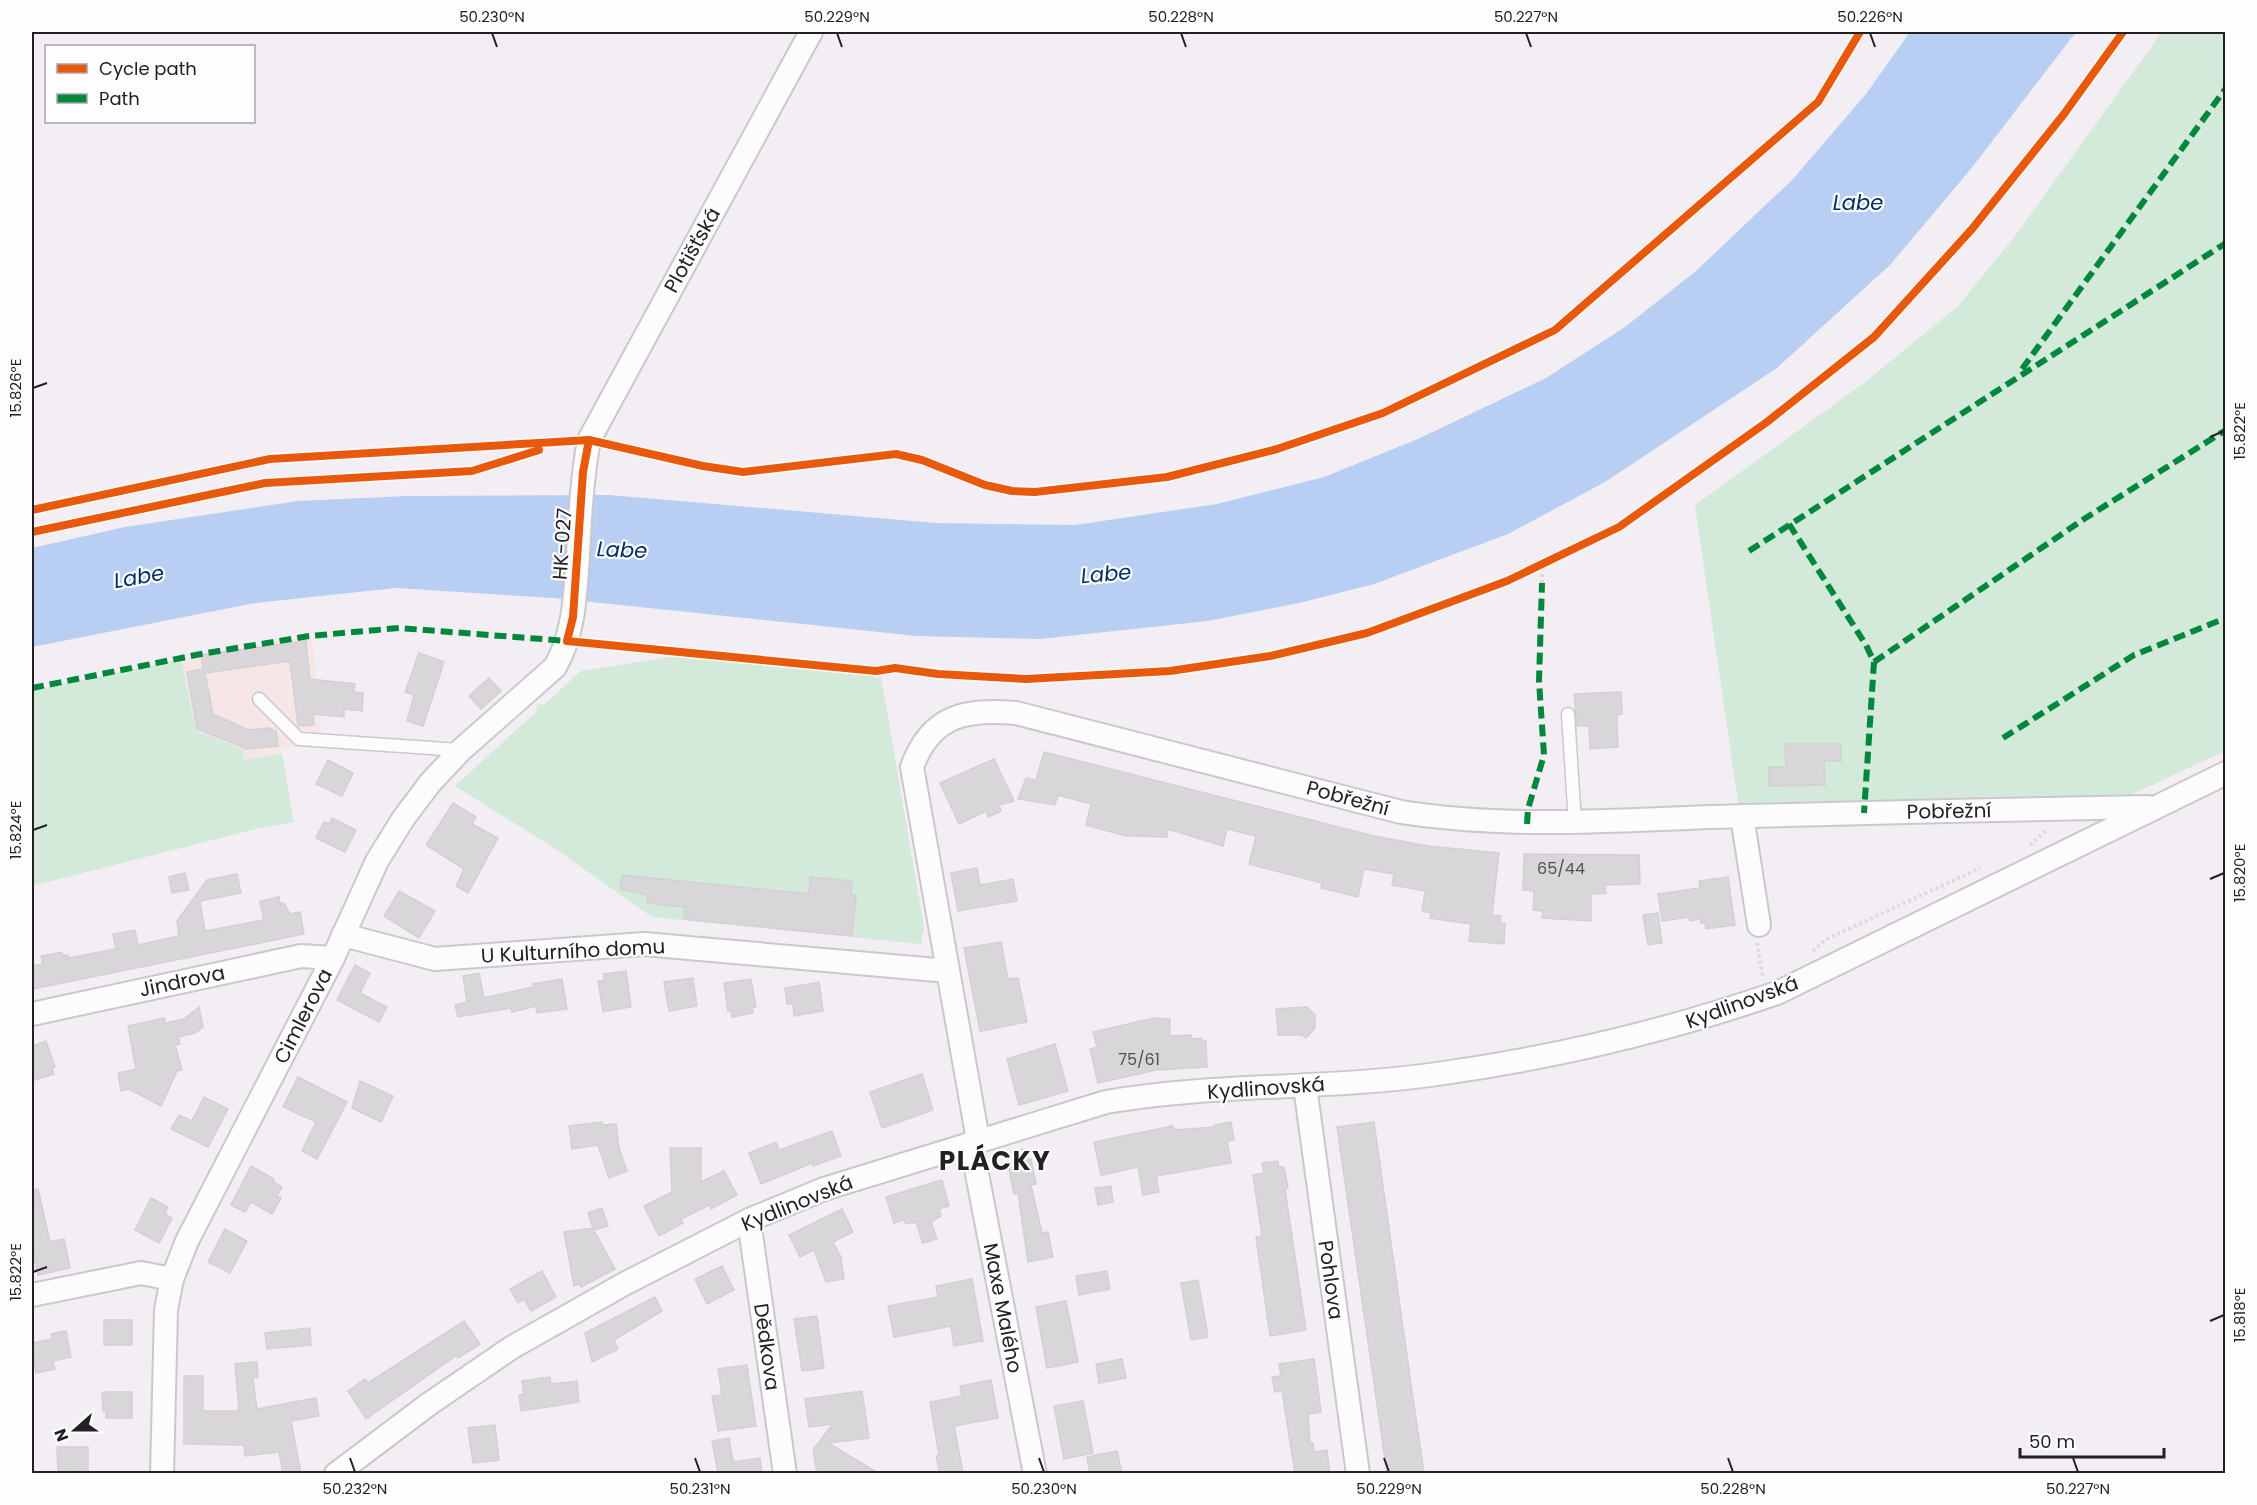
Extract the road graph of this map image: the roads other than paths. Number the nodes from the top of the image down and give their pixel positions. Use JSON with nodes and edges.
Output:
{"nodes":[{"id":1,"x":811,"y":32,"type":"edge"},
{"id":2,"x":583,"y":472,"type":"joint"},
{"id":3,"x":573,"y":617,"type":"joint"},
{"id":4,"x":259,"y":699,"type":"dead end"},
{"id":5,"x":1568,"y":714,"type":"dead end"},
{"id":6,"x":462,"y":750,"type":"junction"},
{"id":7,"x":2226,"y":773,"type":"edge"},
{"id":8,"x":2156,"y":807,"type":"junction"},
{"id":9,"x":1742,"y":816,"type":"junction"},
{"id":10,"x":1575,"y":823,"type":"junction"},
{"id":11,"x":1759,"y":925,"type":"road end"},
{"id":12,"x":343,"y":935,"type":"junction"},
{"id":13,"x":333,"y":957,"type":"junction"},
{"id":14,"x":948,"y":971,"type":"junction"},
{"id":15,"x":32,"y":1014,"type":"edge"},
{"id":16,"x":1305,"y":1086,"type":"junction"},
{"id":17,"x":974,"y":1142,"type":"junction"},
{"id":18,"x":749,"y":1220,"type":"junction"},
{"id":19,"x":172,"y":1279,"type":"junction"},
{"id":20,"x":32,"y":1295,"type":"edge"},
{"id":21,"x":162,"y":1473,"type":"edge"},
{"id":22,"x":336,"y":1473,"type":"edge"},
{"id":23,"x":785,"y":1473,"type":"edge"},
{"id":24,"x":1035,"y":1473,"type":"edge"},
{"id":25,"x":1358,"y":1473,"type":"edge"}],
"edges":[{"from":1,"to":2,"type":"street","name":"Plotišťská"},
{"from":2,"to":3,"type":"street","name":"HK-027"},
{"from":3,"to":6,"type":"street","name":"Cimlerova"},
{"from":4,"to":6,"type":"lane"},
{"from":5,"to":10,"type":"lane"},
{"from":6,"to":12,"type":"street","name":"Cimlerova"},
{"from":7,"to":8,"type":"street","name":"Kydlinovská"},
{"from":8,"to":9,"type":"street","name":"Pobřežní"},
{"from":8,"to":16,"type":"street","name":"Kydlinovská"},
{"from":9,"to":10,"type":"street","name":"Pobřežní"},
{"from":9,"to":11,"type":"street"},
{"from":10,"to":14,"type":"street","name":"Pobřežní"},
{"from":12,"to":13,"type":"street","name":"Cimlerova"},
{"from":12,"to":14,"type":"street","name":"U Kulturního domu"},
{"from":13,"to":15,"type":"street","name":"Jindrova"},
{"from":13,"to":19,"type":"street","name":"Cimlerova"},
{"from":14,"to":17,"type":"street","name":"Pobřežní"},
{"from":16,"to":17,"type":"street","name":"Kydlinovská"},
{"from":16,"to":25,"type":"street","name":"Pohlova"},
{"from":17,"to":18,"type":"street","name":"Kydlinovská"},
{"from":17,"to":24,"type":"street","name":"Maxe Malého"},
{"from":18,"to":22,"type":"street","name":"Kydlinovská"},
{"from":18,"to":23,"type":"street","name":"Dědkova"},
{"from":19,"to":20,"type":"street"},
{"from":19,"to":21,"type":"street","name":"Cimlerova"}]}
